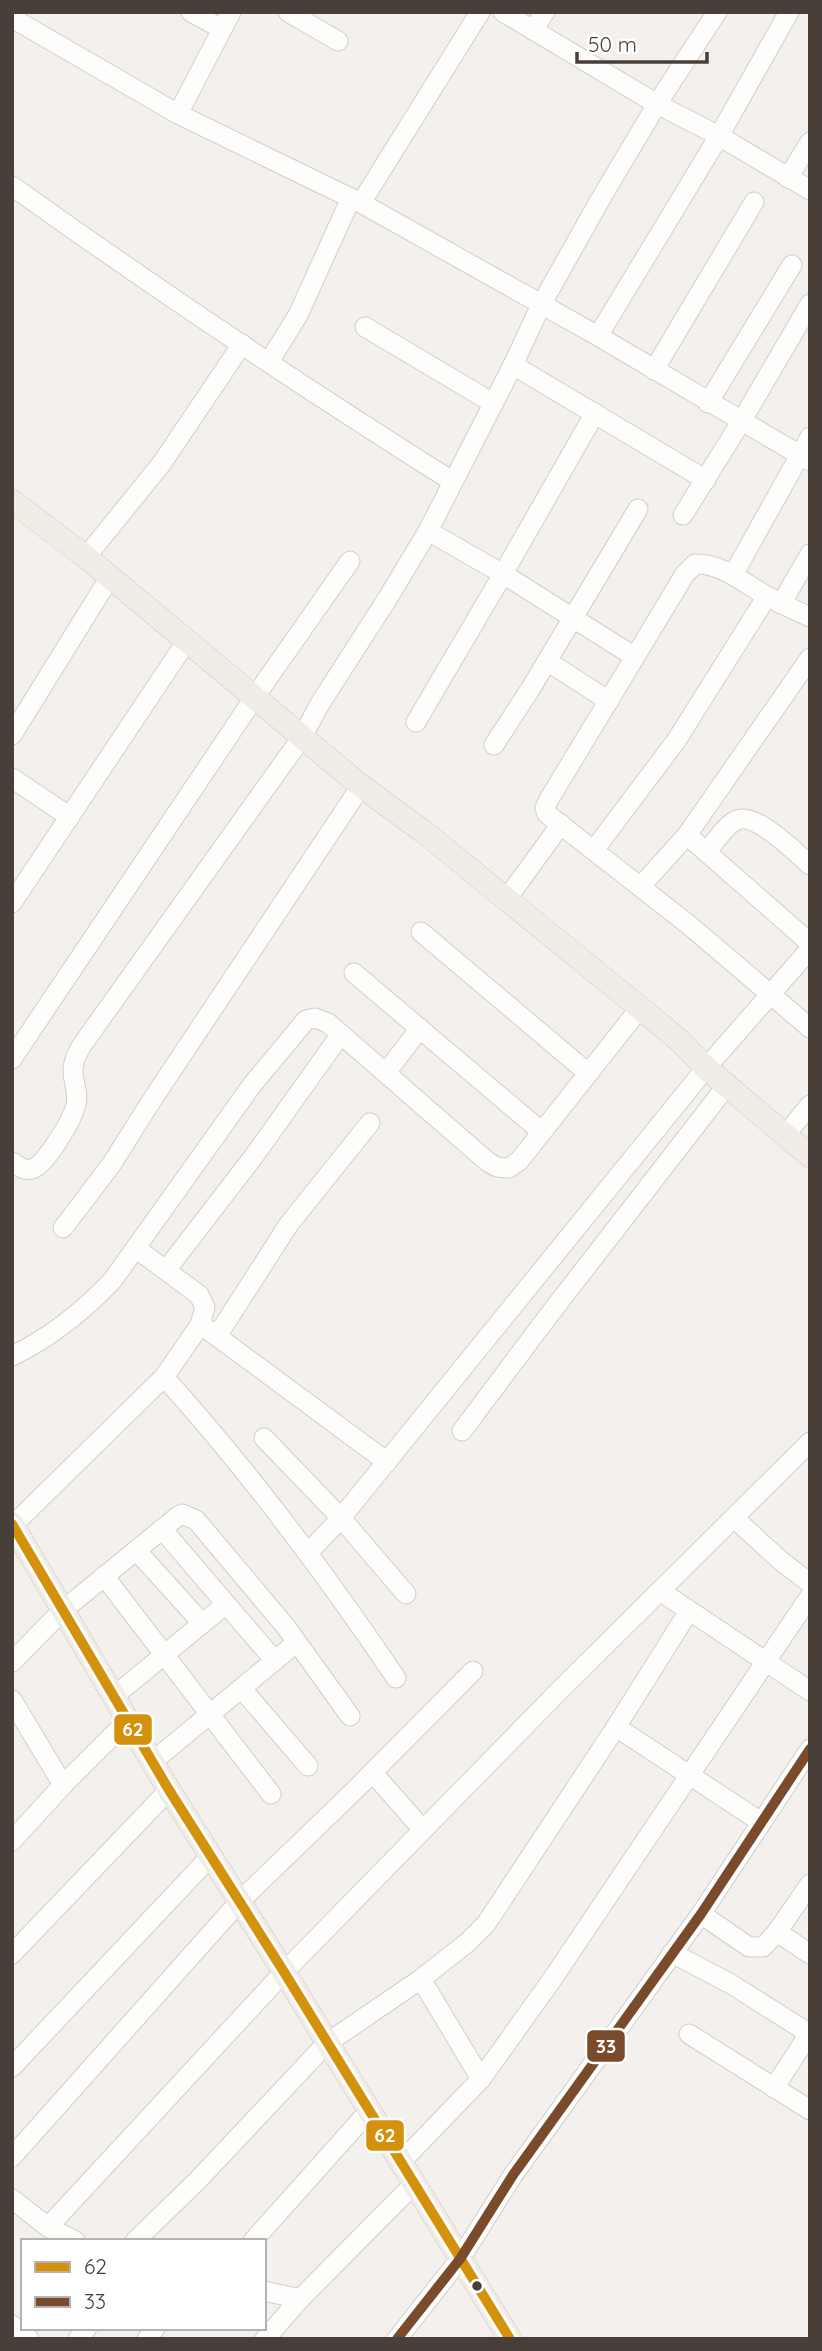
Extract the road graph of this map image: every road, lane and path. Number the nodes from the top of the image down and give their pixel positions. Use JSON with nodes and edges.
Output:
{"nodes":[{"id":1,"x":191,"y":12,"type":"edge"},
{"id":2,"x":288,"y":12,"type":"edge"},
{"id":3,"x":480,"y":12,"type":"edge"},
{"id":4,"x":503,"y":12,"type":"edge"},
{"id":5,"x":545,"y":12,"type":"edge"},
{"id":6,"x":717,"y":12,"type":"edge"},
{"id":7,"x":789,"y":12,"type":"edge"},
{"id":8,"x":12,"y":18,"type":"edge"},
{"id":9,"x":226,"y":21,"type":"edge"},
{"id":10,"x":533,"y":30,"type":"junction"},
{"id":11,"x":338,"y":41,"type":"dead end"},
{"id":12,"x":657,"y":104,"type":"junction"},
{"id":13,"x":178,"y":114,"type":"junction"},
{"id":14,"x":719,"y":136,"type":"junction"},
{"id":15,"x":810,"y":142,"type":"edge"},
{"id":16,"x":788,"y":178,"type":"junction"},
{"id":17,"x":12,"y":186,"type":"edge"},
{"id":18,"x":810,"y":190,"type":"edge"},
{"id":19,"x":356,"y":201,"type":"junction"},
{"id":20,"x":754,"y":202,"type":"dead end"},
{"id":21,"x":792,"y":265,"type":"dead end"},
{"id":22,"x":810,"y":304,"type":"edge"},
{"id":23,"x":541,"y":305,"type":"junction"},
{"id":24,"x":365,"y":327,"type":"dead end"},
{"id":25,"x":598,"y":337,"type":"junction"},
{"id":26,"x":242,"y":344,"type":"junction"},
{"id":27,"x":269,"y":362,"type":"junction"},
{"id":28,"x":513,"y":365,"type":"junction"},
{"id":29,"x":654,"y":370,"type":"junction"},
{"id":30,"x":493,"y":403,"type":"junction"},
{"id":31,"x":708,"y":403,"type":"junction"},
{"id":32,"x":595,"y":413,"type":"junction"},
{"id":33,"x":741,"y":422,"type":"junction"},
{"id":34,"x":810,"y":437,"type":"edge"},
{"id":35,"x":805,"y":458,"type":"edge"},
{"id":36,"x":706,"y":480,"type":"junction"},
{"id":37,"x":452,"y":481,"type":"junction"},
{"id":38,"x":12,"y":500,"type":"edge"},
{"id":39,"x":638,"y":509,"type":"dead end"},
{"id":40,"x":683,"y":515,"type":"dead end"},
{"id":41,"x":428,"y":531,"type":"junction"},
{"id":42,"x":810,"y":554,"type":"edge"},
{"id":43,"x":86,"y":557,"type":"junction"},
{"id":44,"x":350,"y":561,"type":"dead end"},
{"id":45,"x":503,"y":574,"type":"junction"},
{"id":46,"x":733,"y":575,"type":"junction"},
{"id":47,"x":110,"y":578,"type":"junction"},
{"id":48,"x":774,"y":600,"type":"junction"},
{"id":49,"x":573,"y":617,"type":"junction"},
{"id":50,"x":810,"y":617,"type":"edge"},
{"id":51,"x":186,"y":642,"type":"junction"},
{"id":52,"x":635,"y":657,"type":"junction"},
{"id":53,"x":810,"y":658,"type":"edge"},
{"id":54,"x":547,"y":661,"type":"junction"},
{"id":55,"x":254,"y":698,"type":"junction"},
{"id":56,"x":609,"y":701,"type":"junction"},
{"id":57,"x":416,"y":722,"type":"dead end"},
{"id":58,"x":12,"y":735,"type":"edge"},
{"id":59,"x":302,"y":737,"type":"junction"},
{"id":60,"x":494,"y":745,"type":"dead end"},
{"id":61,"x":12,"y":778,"type":"edge"},
{"id":62,"x":361,"y":786,"type":"junction"},
{"id":63,"x":70,"y":817,"type":"junction"},
{"id":64,"x":561,"y":824,"type":"junction"},
{"id":65,"x":687,"y":835,"type":"junction"},
{"id":66,"x":594,"y":850,"type":"junction"},
{"id":67,"x":706,"y":852,"type":"junction"},
{"id":68,"x":810,"y":865,"type":"edge"},
{"id":69,"x":641,"y":886,"type":"junction"},
{"id":70,"x":506,"y":900,"type":"junction"},
{"id":71,"x":13,"y":901,"type":"edge"},
{"id":72,"x":421,"y":932,"type":"dead end"},
{"id":73,"x":810,"y":943,"type":"edge"},
{"id":74,"x":810,"y":949,"type":"edge"},
{"id":75,"x":354,"y":973,"type":"dead end"},
{"id":76,"x":771,"y":995,"type":"junction"},
{"id":77,"x":640,"y":1008,"type":"junction"},
{"id":78,"x":419,"y":1028,"type":"junction"},
{"id":79,"x":810,"y":1028,"type":"edge"},
{"id":80,"x":341,"y":1034,"type":"junction"},
{"id":81,"x":12,"y":1059,"type":"edge"},
{"id":82,"x":706,"y":1068,"type":"junction"},
{"id":83,"x":386,"y":1073,"type":"junction"},
{"id":84,"x":588,"y":1073,"type":"junction"},
{"id":85,"x":728,"y":1084,"type":"junction"},
{"id":86,"x":810,"y":1105,"type":"edge"},
{"id":87,"x":370,"y":1123,"type":"dead end"},
{"id":88,"x":542,"y":1132,"type":"junction"},
{"id":89,"x":786,"y":1134,"type":"junction"},
{"id":90,"x":810,"y":1156,"type":"edge"},
{"id":91,"x":12,"y":1162,"type":"edge"},
{"id":92,"x":62,"y":1228,"type":"dead end"},
{"id":93,"x":137,"y":1249,"type":"junction"},
{"id":94,"x":167,"y":1269,"type":"junction"},
{"id":95,"x":200,"y":1325,"type":"junction"},
{"id":96,"x":217,"y":1336,"type":"junction"},
{"id":97,"x":12,"y":1356,"type":"edge"},
{"id":98,"x":164,"y":1377,"type":"junction"},
{"id":99,"x":462,"y":1431,"type":"dead end"},
{"id":100,"x":264,"y":1438,"type":"dead end"},
{"id":101,"x":810,"y":1442,"type":"edge"},
{"id":102,"x":387,"y":1462,"type":"junction"},
{"id":103,"x":341,"y":1518,"type":"junction"},
{"id":104,"x":734,"y":1518,"type":"junction"},
{"id":105,"x":12,"y":1525,"type":"edge"},
{"id":106,"x":162,"y":1529,"type":"junction"},
{"id":107,"x":136,"y":1550,"type":"junction"},
{"id":108,"x":308,"y":1553,"type":"junction"},
{"id":109,"x":104,"y":1576,"type":"junction"},
{"id":110,"x":810,"y":1583,"type":"edge"},
{"id":111,"x":660,"y":1591,"type":"junction"},
{"id":112,"x":406,"y":1594,"type":"dead end"},
{"id":113,"x":810,"y":1595,"type":"edge"},
{"id":114,"x":226,"y":1604,"type":"junction"},
{"id":115,"x":62,"y":1611,"type":"junction"},
{"id":116,"x":689,"y":1611,"type":"junction"},
{"id":117,"x":202,"y":1623,"type":"junction"},
{"id":118,"x":296,"y":1643,"type":"junction"},
{"id":119,"x":163,"y":1656,"type":"junction"},
{"id":120,"x":275,"y":1661,"type":"junction"},
{"id":121,"x":12,"y":1662,"type":"edge"},
{"id":122,"x":767,"y":1662,"type":"junction"},
{"id":123,"x":473,"y":1671,"type":"dead end"},
{"id":124,"x":396,"y":1678,"type":"dead end"},
{"id":125,"x":242,"y":1689,"type":"junction"},
{"id":126,"x":810,"y":1691,"type":"edge"},
{"id":127,"x":113,"y":1697,"type":"junction"},
{"id":128,"x":12,"y":1700,"type":"edge"},
{"id":129,"x":210,"y":1716,"type":"junction"},
{"id":130,"x":350,"y":1716,"type":"dead end"},
{"id":131,"x":127,"y":1721,"type":"junction"},
{"id":132,"x":616,"y":1727,"type":"junction"},
{"id":133,"x":810,"y":1749,"type":"edge"},
{"id":134,"x":152,"y":1762,"type":"junction"},
{"id":135,"x":308,"y":1766,"type":"dead end"},
{"id":136,"x":373,"y":1773,"type":"junction"},
{"id":137,"x":689,"y":1775,"type":"junction"},
{"id":138,"x":63,"y":1785,"type":"junction"},
{"id":139,"x":169,"y":1790,"type":"junction"},
{"id":140,"x":271,"y":1794,"type":"dead end"},
{"id":141,"x":761,"y":1822,"type":"junction"},
{"id":142,"x":423,"y":1830,"type":"junction"},
{"id":143,"x":12,"y":1841,"type":"edge"},
{"id":144,"x":210,"y":1857,"type":"junction"},
{"id":145,"x":810,"y":1884,"type":"edge"},
{"id":146,"x":239,"y":1902,"type":"junction"},
{"id":147,"x":701,"y":1914,"type":"junction"},
{"id":148,"x":777,"y":1932,"type":"junction"},
{"id":149,"x":672,"y":1953,"type":"junction"},
{"id":150,"x":12,"y":1954,"type":"edge"},
{"id":151,"x":810,"y":1954,"type":"edge"},
{"id":152,"x":284,"y":1972,"type":"junction"},
{"id":153,"x":421,"y":1979,"type":"junction"},
{"id":154,"x":689,"y":2034,"type":"dead end"},
{"id":155,"x":809,"y":2034,"type":"edge"},
{"id":156,"x":327,"y":2043,"type":"junction"},
{"id":157,"x":12,"y":2067,"type":"edge"},
{"id":158,"x":481,"y":2079,"type":"junction"},
{"id":159,"x":774,"y":2088,"type":"junction"},
{"id":160,"x":810,"y":2110,"type":"edge"},
{"id":161,"x":369,"y":2111,"type":"junction"},
{"id":162,"x":12,"y":2157,"type":"edge"},
{"id":163,"x":401,"y":2162,"type":"junction"},
{"id":164,"x":414,"y":2184,"type":"junction"},
{"id":165,"x":12,"y":2199,"type":"edge"},
{"id":166,"x":48,"y":2227,"type":"junction"},
{"id":167,"x":71,"y":2239,"type":"edge"},
{"id":168,"x":137,"y":2239,"type":"edge"},
{"id":169,"x":255,"y":2239,"type":"edge"},
{"id":170,"x":460,"y":2259,"type":"junction"},
{"id":171,"x":266,"y":2292,"type":"edge"},
{"id":172,"x":300,"y":2300,"type":"junction"},
{"id":173,"x":12,"y":2325,"type":"edge"},
{"id":174,"x":29,"y":2339,"type":"edge"},
{"id":175,"x":265,"y":2339,"type":"edge"},
{"id":176,"x":397,"y":2339,"type":"edge"},
{"id":177,"x":510,"y":2339,"type":"edge"}],
"edges":[{"from":1,"to":9,"type":"street"},
{"from":2,"to":11,"type":"street"},
{"from":3,"to":19,"type":"street"},
{"from":4,"to":10,"type":"street"},
{"from":5,"to":10,"type":"street"},
{"from":6,"to":12,"type":"street"},
{"from":7,"to":14,"type":"street"},
{"from":8,"to":13,"type":"street"},
{"from":9,"to":13,"type":"street"},
{"from":10,"to":12,"type":"street"},
{"from":12,"to":14,"type":"street"},
{"from":12,"to":23,"type":"street"},
{"from":13,"to":19,"type":"street"},
{"from":14,"to":16,"type":"street"},
{"from":14,"to":25,"type":"street"},
{"from":15,"to":16,"type":"street"},
{"from":16,"to":18,"type":"street"},
{"from":17,"to":26,"type":"street"},
{"from":19,"to":23,"type":"street"},
{"from":19,"to":27,"type":"street"},
{"from":20,"to":29,"type":"street"},
{"from":21,"to":31,"type":"street"},
{"from":22,"to":33,"type":"street"},
{"from":23,"to":25,"type":"street"},
{"from":23,"to":28,"type":"street"},
{"from":24,"to":30,"type":"street"},
{"from":25,"to":29,"type":"street"},
{"from":26,"to":27,"type":"street"},
{"from":26,"to":43,"type":"street"},
{"from":27,"to":37,"type":"street"},
{"from":28,"to":30,"type":"street"},
{"from":28,"to":32,"type":"street"},
{"from":29,"to":31,"type":"street"},
{"from":30,"to":37,"type":"street"},
{"from":31,"to":33,"type":"street"},
{"from":32,"to":36,"type":"street"},
{"from":32,"to":45,"type":"street"},
{"from":33,"to":35,"type":"street"},
{"from":33,"to":36,"type":"street"},
{"from":34,"to":35,"type":"street"},
{"from":35,"to":46,"type":"street"},
{"from":36,"to":40,"type":"street"},
{"from":37,"to":41,"type":"street"},
{"from":38,"to":43,"type":"main road"},
{"from":39,"to":49,"type":"street"},
{"from":41,"to":45,"type":"street"},
{"from":41,"to":59,"type":"street"},
{"from":42,"to":48,"type":"street"},
{"from":43,"to":47,"type":"main road"},
{"from":44,"to":55,"type":"street"},
{"from":45,"to":49,"type":"street"},
{"from":45,"to":57,"type":"street"},
{"from":46,"to":48,"type":"street"},
{"from":46,"to":52,"type":"street"},
{"from":47,"to":51,"type":"main road"},
{"from":47,"to":58,"type":"street"},
{"from":48,"to":50,"type":"street"},
{"from":48,"to":66,"type":"street"},
{"from":49,"to":52,"type":"street"},
{"from":49,"to":54,"type":"street"},
{"from":51,"to":55,"type":"main road"},
{"from":51,"to":63,"type":"street"},
{"from":52,"to":56,"type":"street"},
{"from":53,"to":65,"type":"street"},
{"from":54,"to":56,"type":"street"},
{"from":54,"to":60,"type":"street"},
{"from":55,"to":59,"type":"main road"},
{"from":55,"to":81,"type":"street"},
{"from":56,"to":64,"type":"street"},
{"from":59,"to":62,"type":"main road"},
{"from":59,"to":91,"type":"street"},
{"from":61,"to":63,"type":"street"},
{"from":62,"to":70,"type":"main road"},
{"from":62,"to":92,"type":"street"},
{"from":63,"to":71,"type":"street"},
{"from":64,"to":66,"type":"street"},
{"from":64,"to":70,"type":"street"},
{"from":65,"to":67,"type":"street"},
{"from":65,"to":69,"type":"street"},
{"from":66,"to":69,"type":"street"},
{"from":67,"to":68,"type":"street"},
{"from":67,"to":73,"type":"street"},
{"from":69,"to":76,"type":"street"},
{"from":70,"to":77,"type":"main road"},
{"from":72,"to":84,"type":"street"},
{"from":74,"to":76,"type":"street"},
{"from":75,"to":78,"type":"street"},
{"from":76,"to":79,"type":"street"},
{"from":76,"to":82,"type":"street"},
{"from":77,"to":82,"type":"main road"},
{"from":77,"to":84,"type":"street"},
{"from":78,"to":83,"type":"street"},
{"from":78,"to":88,"type":"street"},
{"from":80,"to":83,"type":"street"},
{"from":80,"to":93,"type":"street"},
{"from":80,"to":94,"type":"street"},
{"from":82,"to":85,"type":"main road"},
{"from":82,"to":102,"type":"street"},
{"from":83,"to":88,"type":"street"},
{"from":84,"to":88,"type":"street"},
{"from":85,"to":89,"type":"main road"},
{"from":85,"to":99,"type":"street"},
{"from":86,"to":89,"type":"street"},
{"from":87,"to":96,"type":"street"},
{"from":89,"to":90,"type":"main road"},
{"from":93,"to":94,"type":"street"},
{"from":93,"to":97,"type":"street"},
{"from":94,"to":95,"type":"street"},
{"from":95,"to":96,"type":"street"},
{"from":95,"to":98,"type":"street"},
{"from":96,"to":102,"type":"street"},
{"from":98,"to":105,"type":"street"},
{"from":98,"to":108,"type":"street"},
{"from":100,"to":103,"type":"street"},
{"from":101,"to":104,"type":"street"},
{"from":102,"to":103,"type":"street"},
{"from":103,"to":108,"type":"street"},
{"from":103,"to":112,"type":"street"},
{"from":104,"to":110,"type":"street"},
{"from":104,"to":111,"type":"street"},
{"from":105,"to":115,"type":"main road"},
{"from":106,"to":107,"type":"street"},
{"from":106,"to":114,"type":"street"},
{"from":106,"to":118,"type":"street"},
{"from":107,"to":109,"type":"street"},
{"from":107,"to":117,"type":"street"},
{"from":108,"to":124,"type":"street"},
{"from":109,"to":115,"type":"street"},
{"from":109,"to":119,"type":"street"},
{"from":111,"to":116,"type":"street"},
{"from":111,"to":142,"type":"street"},
{"from":113,"to":122,"type":"street"},
{"from":114,"to":117,"type":"street"},
{"from":114,"to":120,"type":"street"},
{"from":115,"to":121,"type":"street"},
{"from":115,"to":127,"type":"main road"},
{"from":116,"to":122,"type":"street"},
{"from":116,"to":132,"type":"street"},
{"from":117,"to":119,"type":"street"},
{"from":118,"to":120,"type":"street"},
{"from":118,"to":130,"type":"street"},
{"from":119,"to":127,"type":"street"},
{"from":119,"to":129,"type":"street"},
{"from":120,"to":125,"type":"street"},
{"from":122,"to":126,"type":"street"},
{"from":122,"to":137,"type":"street"},
{"from":123,"to":136,"type":"street"},
{"from":125,"to":129,"type":"street"},
{"from":125,"to":135,"type":"street"},
{"from":127,"to":131,"type":"main road"},
{"from":128,"to":138,"type":"street"},
{"from":129,"to":134,"type":"street"},
{"from":129,"to":140,"type":"street"},
{"from":131,"to":134,"type":"main road"},
{"from":131,"to":138,"type":"street"},
{"from":132,"to":137,"type":"street"},
{"from":132,"to":153,"type":"street"},
{"from":133,"to":141,"type":"street"},
{"from":134,"to":139,"type":"main road"},
{"from":136,"to":142,"type":"street"},
{"from":136,"to":146,"type":"street"},
{"from":137,"to":141,"type":"street"},
{"from":137,"to":158,"type":"street"},
{"from":138,"to":143,"type":"street"},
{"from":139,"to":144,"type":"main road"},
{"from":139,"to":150,"type":"street"},
{"from":141,"to":147,"type":"street"},
{"from":142,"to":152,"type":"street"},
{"from":144,"to":146,"type":"main road"},
{"from":144,"to":157,"type":"street"},
{"from":145,"to":148,"type":"street"},
{"from":146,"to":152,"type":"main road"},
{"from":146,"to":162,"type":"street"},
{"from":147,"to":148,"type":"street"},
{"from":147,"to":149,"type":"street"},
{"from":148,"to":151,"type":"street"},
{"from":149,"to":155,"type":"street"},
{"from":149,"to":170,"type":"street"},
{"from":152,"to":156,"type":"main road"},
{"from":152,"to":166,"type":"street"},
{"from":153,"to":156,"type":"street"},
{"from":153,"to":158,"type":"street"},
{"from":154,"to":159,"type":"street"},
{"from":155,"to":159,"type":"street"},
{"from":156,"to":161,"type":"main road"},
{"from":156,"to":168,"type":"street"},
{"from":158,"to":163,"type":"street"},
{"from":159,"to":160,"type":"street"},
{"from":161,"to":163,"type":"main road"},
{"from":161,"to":169,"type":"street"},
{"from":163,"to":164,"type":"main road"},
{"from":164,"to":170,"type":"main road"},
{"from":164,"to":172,"type":"street"},
{"from":165,"to":166,"type":"street"},
{"from":166,"to":167,"type":"street"},
{"from":170,"to":176,"type":"street"},
{"from":170,"to":177,"type":"main road"},
{"from":171,"to":172,"type":"street"},
{"from":172,"to":175,"type":"street"},
{"from":173,"to":174,"type":"street"}]}
